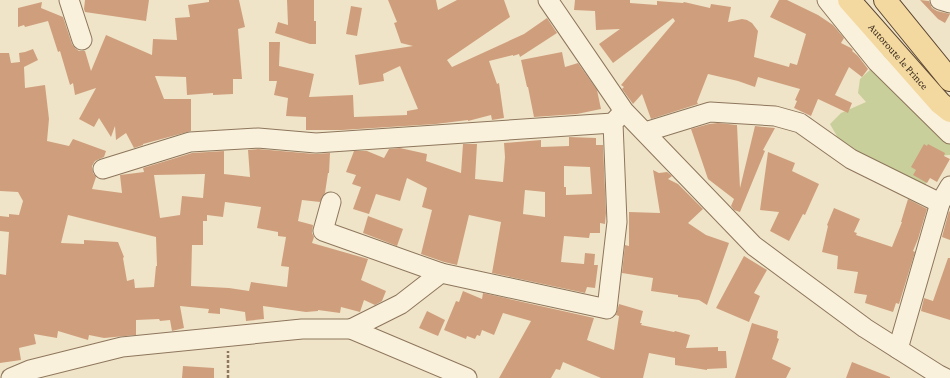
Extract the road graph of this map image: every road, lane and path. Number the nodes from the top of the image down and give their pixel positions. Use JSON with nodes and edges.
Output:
{"nodes":[{"id":1,"x":69,"y":0,"type":"edge"},
{"id":2,"x":548,"y":0,"type":"edge"},
{"id":3,"x":826,"y":0,"type":"edge"},
{"id":4,"x":849,"y":0,"type":"edge"},
{"id":5,"x":885,"y":0,"type":"edge"},
{"id":6,"x":940,"y":0,"type":"edge"},
{"id":7,"x":950,"y":3,"type":"edge"},
{"id":8,"x":82,"y":40,"type":"dead end"},
{"id":9,"x":950,"y":80,"type":"edge"},
{"id":10,"x":950,"y":111,"type":"edge"},
{"id":11,"x":619,"y":117,"type":"junction"},
{"id":12,"x":645,"y":132,"type":"junction"},
{"id":13,"x":950,"y":134,"type":"edge"},
{"id":14,"x":103,"y":169,"type":"dead end"},
{"id":15,"x":950,"y":186,"type":"edge"},
{"id":16,"x":331,"y":202,"type":"dead end"},
{"id":17,"x":940,"y":203,"type":"junction"},
{"id":18,"x":440,"y":273,"type":"junction"},
{"id":19,"x":351,"y":329,"type":"junction"},
{"id":20,"x":228,"y":336,"type":"junction"},
{"id":21,"x":898,"y":349,"type":"junction"},
{"id":22,"x":940,"y":377,"type":"edge"},
{"id":23,"x":11,"y":378,"type":"edge"},
{"id":24,"x":228,"y":378,"type":"edge"},
{"id":25,"x":467,"y":378,"type":"edge"}],
"edges":[{"from":1,"to":8,"type":"street"},
{"from":2,"to":11,"type":"street"},
{"from":3,"to":13,"type":"street"},
{"from":4,"to":10,"type":"main road","name":"Autoroute le Prince"},
{"from":5,"to":9,"type":"main road"},
{"from":6,"to":7,"type":"street"},
{"from":11,"to":12,"type":"street"},
{"from":11,"to":14,"type":"street"},
{"from":11,"to":18,"type":"street"},
{"from":12,"to":17,"type":"street"},
{"from":12,"to":21,"type":"street"},
{"from":15,"to":17,"type":"street"},
{"from":16,"to":18,"type":"street"},
{"from":17,"to":21,"type":"street"},
{"from":18,"to":19,"type":"street"},
{"from":19,"to":20,"type":"street"},
{"from":19,"to":25,"type":"street"},
{"from":20,"to":23,"type":"street"},
{"from":20,"to":24,"type":"path"},
{"from":21,"to":22,"type":"street"}]}
